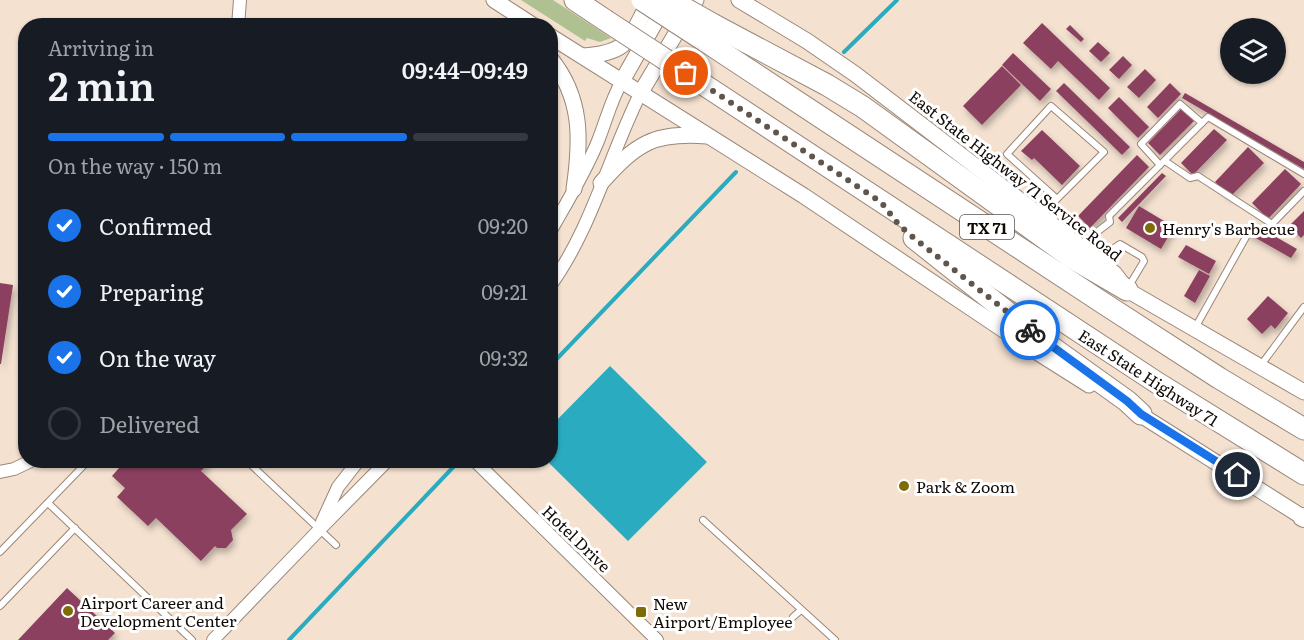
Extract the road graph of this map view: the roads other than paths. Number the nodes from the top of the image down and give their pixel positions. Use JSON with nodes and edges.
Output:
{"nodes":[{"id":1,"x":240,"y":0,"type":"edge"},
{"id":2,"x":494,"y":0,"type":"edge"},
{"id":3,"x":575,"y":0,"type":"edge"},
{"id":4,"x":642,"y":0,"type":"edge"},
{"id":5,"x":651,"y":0,"type":"edge"},
{"id":6,"x":669,"y":0,"type":"edge"},
{"id":7,"x":696,"y":0,"type":"edge"},
{"id":8,"x":739,"y":0,"type":"edge"},
{"id":9,"x":513,"y":12,"type":"junction"},
{"id":10,"x":239,"y":18,"type":"edge"},
{"id":11,"x":517,"y":18,"type":"edge"},
{"id":12,"x":522,"y":18,"type":"edge"},
{"id":13,"x":709,"y":33,"type":"junction"},
{"id":14,"x":558,"y":41,"type":"edge"},
{"id":15,"x":583,"y":56,"type":"junction"},
{"id":16,"x":558,"y":68,"type":"edge"},
{"id":17,"x":622,"y":81,"type":"junction"},
{"id":18,"x":640,"y":92,"type":"junction"},
{"id":19,"x":1202,"y":123,"type":"junction"},
{"id":20,"x":711,"y":137,"type":"junction"},
{"id":21,"x":1163,"y":163,"type":"junction"},
{"id":22,"x":1304,"y":174,"type":"edge"},
{"id":23,"x":602,"y":183,"type":"junction"},
{"id":24,"x":574,"y":189,"type":"junction"},
{"id":25,"x":1304,"y":191,"type":"edge"},
{"id":26,"x":1057,"y":199,"type":"junction"},
{"id":27,"x":881,"y":202,"type":"junction"},
{"id":28,"x":1038,"y":214,"type":"junction"},
{"id":29,"x":558,"y":218,"type":"edge"},
{"id":30,"x":1246,"y":237,"type":"dead end"},
{"id":31,"x":1080,"y":246,"type":"junction"},
{"id":32,"x":1097,"y":259,"type":"junction"},
{"id":33,"x":558,"y":274,"type":"edge"},
{"id":34,"x":1127,"y":290,"type":"junction"},
{"id":35,"x":1023,"y":295,"type":"junction"},
{"id":36,"x":1304,"y":307,"type":"edge"},
{"id":37,"x":1194,"y":328,"type":"junction"},
{"id":38,"x":1260,"y":366,"type":"junction"},
{"id":39,"x":1304,"y":392,"type":"edge"},
{"id":40,"x":1249,"y":396,"type":"junction"},
{"id":41,"x":1141,"y":414,"type":"junction"},
{"id":42,"x":1304,"y":429,"type":"edge"},
{"id":43,"x":1304,"y":440,"type":"edge"},
{"id":44,"x":1304,"y":461,"type":"edge"},
{"id":45,"x":18,"y":467,"type":"edge"},
{"id":46,"x":81,"y":468,"type":"edge"},
{"id":47,"x":255,"y":468,"type":"edge"},
{"id":48,"x":353,"y":468,"type":"edge"},
{"id":49,"x":380,"y":468,"type":"edge"},
{"id":50,"x":482,"y":468,"type":"edge"},
{"id":51,"x":0,"y":472,"type":"edge"},
{"id":52,"x":1304,"y":474,"type":"edge"},
{"id":53,"x":48,"y":502,"type":"junction"},
{"id":54,"x":1303,"y":518,"type":"edge"},
{"id":55,"x":703,"y":520,"type":"dead end"},
{"id":56,"x":75,"y":528,"type":"junction"},
{"id":57,"x":320,"y":529,"type":"junction"},
{"id":58,"x":336,"y":545,"type":"dead end"},
{"id":59,"x":0,"y":552,"type":"edge"},
{"id":60,"x":0,"y":606,"type":"edge"},
{"id":61,"x":801,"y":609,"type":"junction"},
{"id":62,"x":793,"y":617,"type":"dead end"},
{"id":63,"x":192,"y":640,"type":"edge"},
{"id":64,"x":213,"y":640,"type":"edge"},
{"id":65,"x":657,"y":640,"type":"edge"},
{"id":66,"x":835,"y":640,"type":"edge"}],
"edges":[{"from":1,"to":10,"type":"street"},
{"from":2,"to":9,"type":"street"},
{"from":3,"to":27,"type":"highway","name":"East State Highway 71","number":"TX 71","bridge":true},
{"from":4,"to":13,"type":"highway","number":"TX 71","bridge":true},
{"from":5,"to":15,"type":"street"},
{"from":6,"to":13,"type":"highway","bridge":true},
{"from":6,"to":17,"type":"street"},
{"from":7,"to":18,"type":"street"},
{"from":8,"to":28,"type":"street","name":"East State Highway 71 Service Road"},
{"from":9,"to":11,"type":"street"},
{"from":9,"to":12,"type":"street"},
{"from":13,"to":34,"type":"highway"},
{"from":13,"to":40,"type":"highway","number":"TX 71"},
{"from":14,"to":15,"type":"street"},
{"from":15,"to":17,"type":"street"},
{"from":16,"to":24,"type":"street"},
{"from":17,"to":18,"type":"street"},
{"from":17,"to":24,"type":"street"},
{"from":18,"to":20,"type":"street"},
{"from":18,"to":23,"type":"street"},
{"from":19,"to":21,"type":"lane"},
{"from":19,"to":21,"type":"lane"},
{"from":19,"to":22,"type":"lane"},
{"from":20,"to":23,"type":"street"},
{"from":20,"to":41,"type":"street"},
{"from":21,"to":25,"type":"lane"},
{"from":21,"to":31,"type":"lane"},
{"from":23,"to":33,"type":"street"},
{"from":24,"to":29,"type":"street"},
{"from":26,"to":26,"type":"lane"},
{"from":26,"to":28,"type":"lane"},
{"from":27,"to":35,"type":"highway","name":"East State Highway 71","number":"TX 71"},
{"from":27,"to":41,"type":"highway"},
{"from":28,"to":31,"type":"street","name":"East State Highway 71 Service Road"},
{"from":30,"to":37,"type":"lane"},
{"from":31,"to":32,"type":"street","name":"East State Highway 71 Service Road"},
{"from":32,"to":34,"type":"street","name":"East State Highway 71 Service Road"},
{"from":32,"to":34,"type":"lane"},
{"from":34,"to":37,"type":"street","name":"East State Highway 71 Service Road"},
{"from":35,"to":44,"type":"highway"},
{"from":35,"to":52,"type":"highway","name":"East State Highway 71","number":"TX 71"},
{"from":36,"to":38,"type":"lane"},
{"from":37,"to":38,"type":"street","name":"East State Highway 71 Service Road"},
{"from":38,"to":39,"type":"street","name":"East State Highway 71 Service Road"},
{"from":40,"to":42,"type":"highway","number":"TX 71"},
{"from":40,"to":43,"type":"highway"},
{"from":41,"to":54,"type":"street"},
{"from":45,"to":51,"type":"street"},
{"from":46,"to":53,"type":"lane"},
{"from":47,"to":57,"type":"lane"},
{"from":48,"to":57,"type":"street"},
{"from":49,"to":57,"type":"street"},
{"from":50,"to":65,"type":"street","name":"Hotel Drive"},
{"from":53,"to":56,"type":"lane"},
{"from":53,"to":59,"type":"lane"},
{"from":55,"to":61,"type":"lane"},
{"from":56,"to":60,"type":"lane"},
{"from":56,"to":63,"type":"lane"},
{"from":57,"to":58,"type":"lane"},
{"from":57,"to":64,"type":"street"},
{"from":61,"to":62,"type":"lane"},
{"from":61,"to":66,"type":"lane"}]}
